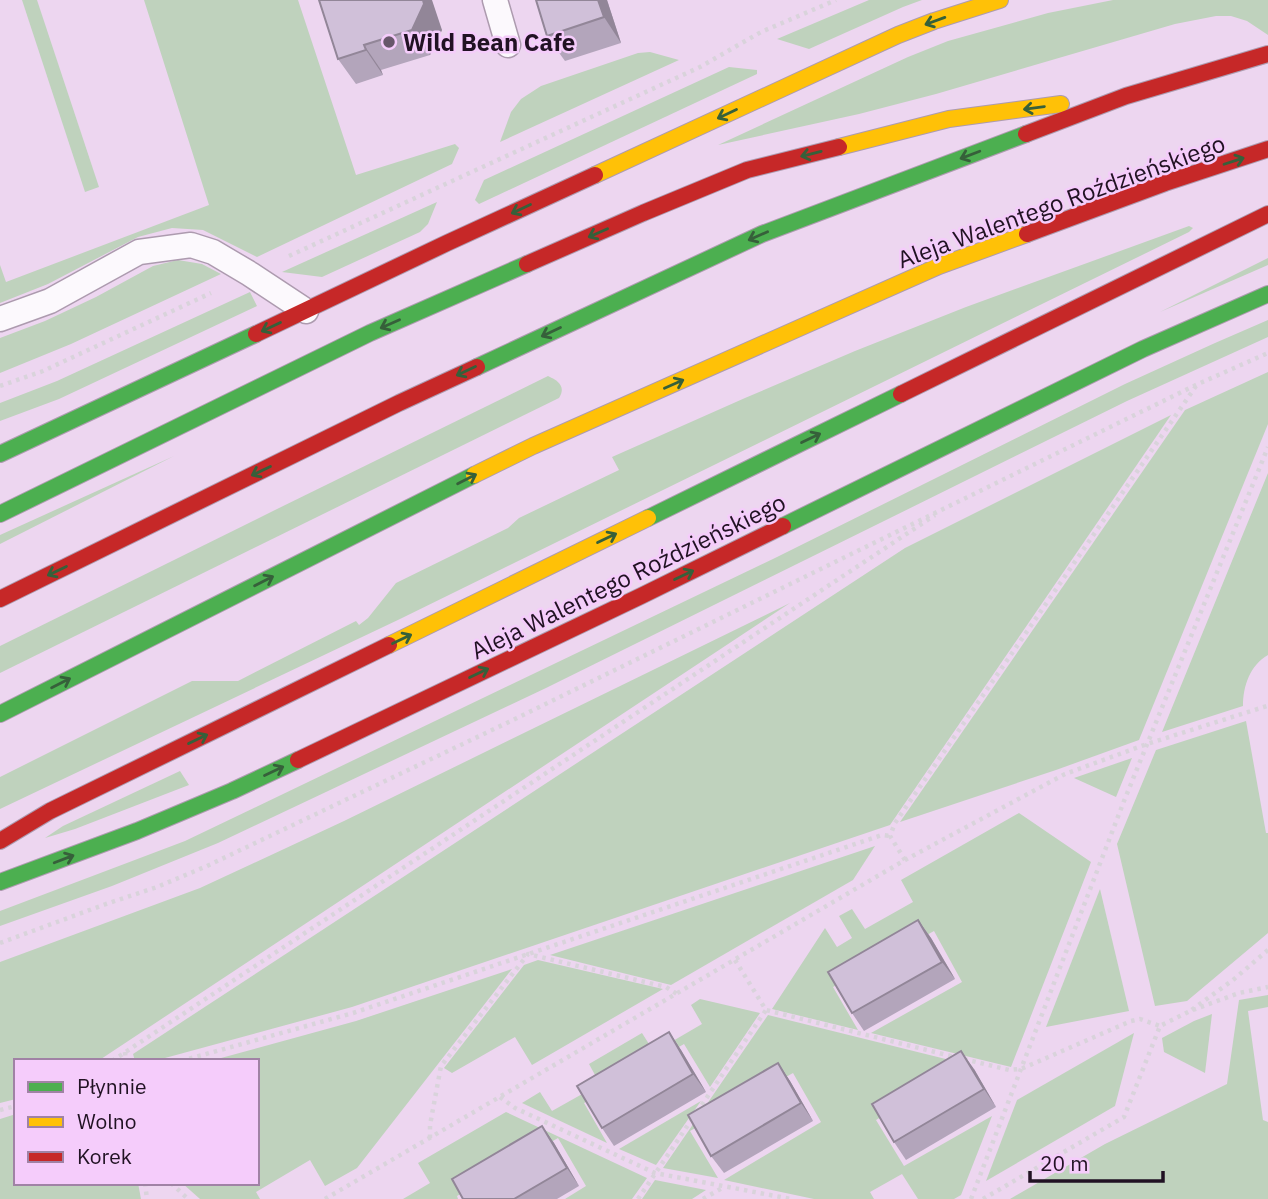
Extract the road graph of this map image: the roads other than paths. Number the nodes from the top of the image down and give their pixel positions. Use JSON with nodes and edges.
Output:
{"nodes":[{"id":1,"x":495,"y":0,"type":"edge"},
{"id":2,"x":992,"y":1,"type":"edge"},
{"id":3,"x":509,"y":45,"type":"dead end"},
{"id":4,"x":1268,"y":54,"type":"edge"},
{"id":5,"x":1126,"y":96,"type":"junction"},
{"id":6,"x":1268,"y":149,"type":"edge"},
{"id":7,"x":1268,"y":214,"type":"edge"},
{"id":8,"x":1268,"y":294,"type":"edge"},
{"id":9,"x":306,"y":311,"type":"junction"},
{"id":10,"x":0,"y":319,"type":"edge"},
{"id":11,"x":0,"y":454,"type":"edge"},
{"id":12,"x":0,"y":514,"type":"edge"},
{"id":13,"x":0,"y":599,"type":"edge"},
{"id":14,"x":0,"y":714,"type":"edge"},
{"id":15,"x":0,"y":841,"type":"edge"},
{"id":16,"x":0,"y":882,"type":"edge"}],
"edges":[{"from":1,"to":3,"type":"lane"},
{"from":2,"to":9,"type":"main road","one_way":true},
{"from":4,"to":5,"type":"main road"},
{"from":5,"to":12,"type":"main road","one_way":true},
{"from":5,"to":13,"type":"main road","one_way":true},
{"from":14,"to":6,"type":"main road","name":"Aleja Walentego Roździeńskiego","one_way":true},
{"from":15,"to":7,"type":"main road","one_way":true},
{"from":16,"to":8,"type":"main road","name":"Aleja Walentego Roździeńskiego","one_way":true},
{"from":9,"to":10,"type":"lane"},
{"from":9,"to":11,"type":"main road","one_way":true}]}
